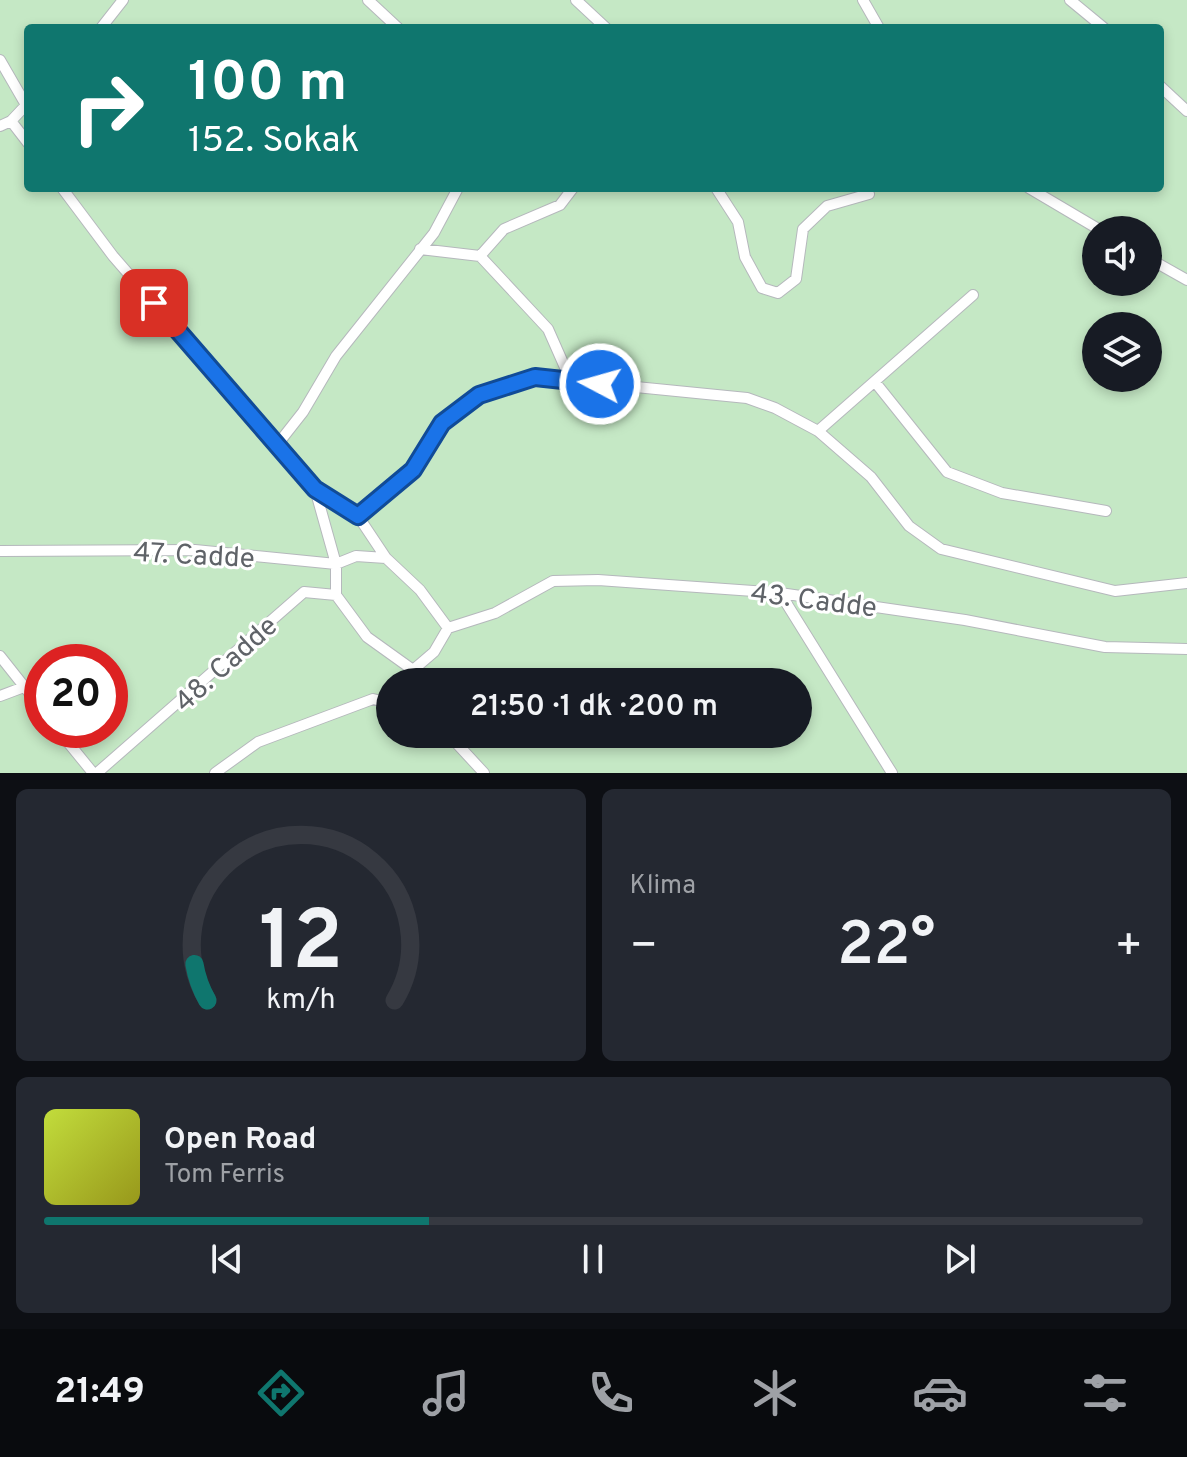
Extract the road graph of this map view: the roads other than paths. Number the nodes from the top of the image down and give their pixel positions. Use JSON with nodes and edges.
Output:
{"nodes":[{"id":1,"x":123,"y":0,"type":"edge"},
{"id":2,"x":368,"y":0,"type":"edge"},
{"id":3,"x":576,"y":0,"type":"edge"},
{"id":4,"x":863,"y":0,"type":"edge"},
{"id":5,"x":1070,"y":0,"type":"edge"},
{"id":6,"x":104,"y":24,"type":"edge"},
{"id":7,"x":394,"y":24,"type":"edge"},
{"id":8,"x":602,"y":24,"type":"edge"},
{"id":9,"x":877,"y":24,"type":"edge"},
{"id":10,"x":1099,"y":24,"type":"edge"},
{"id":11,"x":0,"y":60,"type":"edge"},
{"id":12,"x":1164,"y":90,"type":"edge"},
{"id":13,"x":24,"y":99,"type":"edge"},
{"id":14,"x":24,"y":107,"type":"edge"},
{"id":15,"x":1187,"y":111,"type":"edge"},
{"id":16,"x":5,"y":123,"type":"edge"},
{"id":17,"x":24,"y":140,"type":"edge"},
{"id":18,"x":65,"y":192,"type":"edge"},
{"id":19,"x":456,"y":192,"type":"edge"},
{"id":20,"x":570,"y":192,"type":"edge"},
{"id":21,"x":719,"y":192,"type":"edge"},
{"id":22,"x":1036,"y":192,"type":"edge"},
{"id":23,"x":869,"y":194,"type":"dead end"},
{"id":24,"x":1082,"y":219,"type":"edge"},
{"id":25,"x":420,"y":249,"type":"junction"},
{"id":26,"x":480,"y":256,"type":"junction"},
{"id":27,"x":1162,"y":266,"type":"edge"},
{"id":28,"x":1187,"y":280,"type":"edge"},
{"id":29,"x":973,"y":295,"type":"dead end"},
{"id":30,"x":571,"y":381,"type":"junction"},
{"id":31,"x":875,"y":382,"type":"junction"},
{"id":32,"x":818,"y":431,"type":"junction"},
{"id":33,"x":277,"y":445,"type":"junction"},
{"id":34,"x":315,"y":489,"type":"junction"},
{"id":35,"x":1106,"y":511,"type":"dead end"},
{"id":36,"x":358,"y":516,"type":"junction"},
{"id":37,"x":0,"y":551,"type":"edge"},
{"id":38,"x":386,"y":558,"type":"junction"},
{"id":39,"x":336,"y":564,"type":"junction"},
{"id":40,"x":1187,"y":583,"type":"edge"},
{"id":41,"x":780,"y":593,"type":"junction"},
{"id":42,"x":336,"y":595,"type":"junction"},
{"id":43,"x":448,"y":628,"type":"junction"},
{"id":44,"x":1187,"y":649,"type":"edge"},
{"id":45,"x":0,"y":656,"type":"edge"},
{"id":46,"x":410,"y":668,"type":"edge"},
{"id":47,"x":415,"y":668,"type":"edge"},
{"id":48,"x":24,"y":687,"type":"joint"},
{"id":49,"x":0,"y":696,"type":"edge"},
{"id":50,"x":376,"y":700,"type":"edge"},
{"id":51,"x":73,"y":748,"type":"edge"},
{"id":52,"x":461,"y":748,"type":"edge"},
{"id":53,"x":95,"y":773,"type":"edge"},
{"id":54,"x":215,"y":773,"type":"edge"},
{"id":55,"x":484,"y":773,"type":"edge"},
{"id":56,"x":892,"y":773,"type":"edge"}],
"edges":[{"from":1,"to":6,"type":"lane"},
{"from":2,"to":7,"type":"lane"},
{"from":3,"to":8,"type":"lane"},
{"from":4,"to":9,"type":"lane"},
{"from":5,"to":10,"type":"lane"},
{"from":11,"to":13,"type":"lane"},
{"from":12,"to":15,"type":"lane"},
{"from":14,"to":16,"type":"lane"},
{"from":16,"to":17,"type":"lane"},
{"from":18,"to":33,"type":"lane"},
{"from":19,"to":25,"type":"lane"},
{"from":20,"to":26,"type":"lane"},
{"from":21,"to":23,"type":"lane"},
{"from":22,"to":24,"type":"lane"},
{"from":25,"to":26,"type":"lane"},
{"from":25,"to":33,"type":"lane"},
{"from":26,"to":30,"type":"lane"},
{"from":27,"to":28,"type":"lane"},
{"from":29,"to":31,"type":"lane"},
{"from":30,"to":32,"type":"lane"},
{"from":30,"to":36,"type":"lane"},
{"from":31,"to":32,"type":"lane"},
{"from":31,"to":35,"type":"lane"},
{"from":32,"to":40,"type":"lane"},
{"from":33,"to":34,"type":"lane"},
{"from":34,"to":36,"type":"lane"},
{"from":34,"to":39,"type":"lane"},
{"from":36,"to":38,"type":"lane"},
{"from":37,"to":39,"type":"lane","name":"47. Cadde"},
{"from":38,"to":39,"type":"lane","name":"47. Cadde"},
{"from":38,"to":43,"type":"lane"},
{"from":39,"to":42,"type":"lane"},
{"from":41,"to":43,"type":"lane","name":"43. Cadde"},
{"from":41,"to":44,"type":"lane","name":"43. Cadde"},
{"from":41,"to":56,"type":"lane"},
{"from":42,"to":46,"type":"lane"},
{"from":42,"to":53,"type":"lane","name":"48. Cadde"},
{"from":43,"to":47,"type":"lane"},
{"from":45,"to":48,"type":"lane"},
{"from":48,"to":49,"type":"lane"},
{"from":50,"to":54,"type":"lane"},
{"from":51,"to":53,"type":"lane"},
{"from":52,"to":55,"type":"lane"}]}
